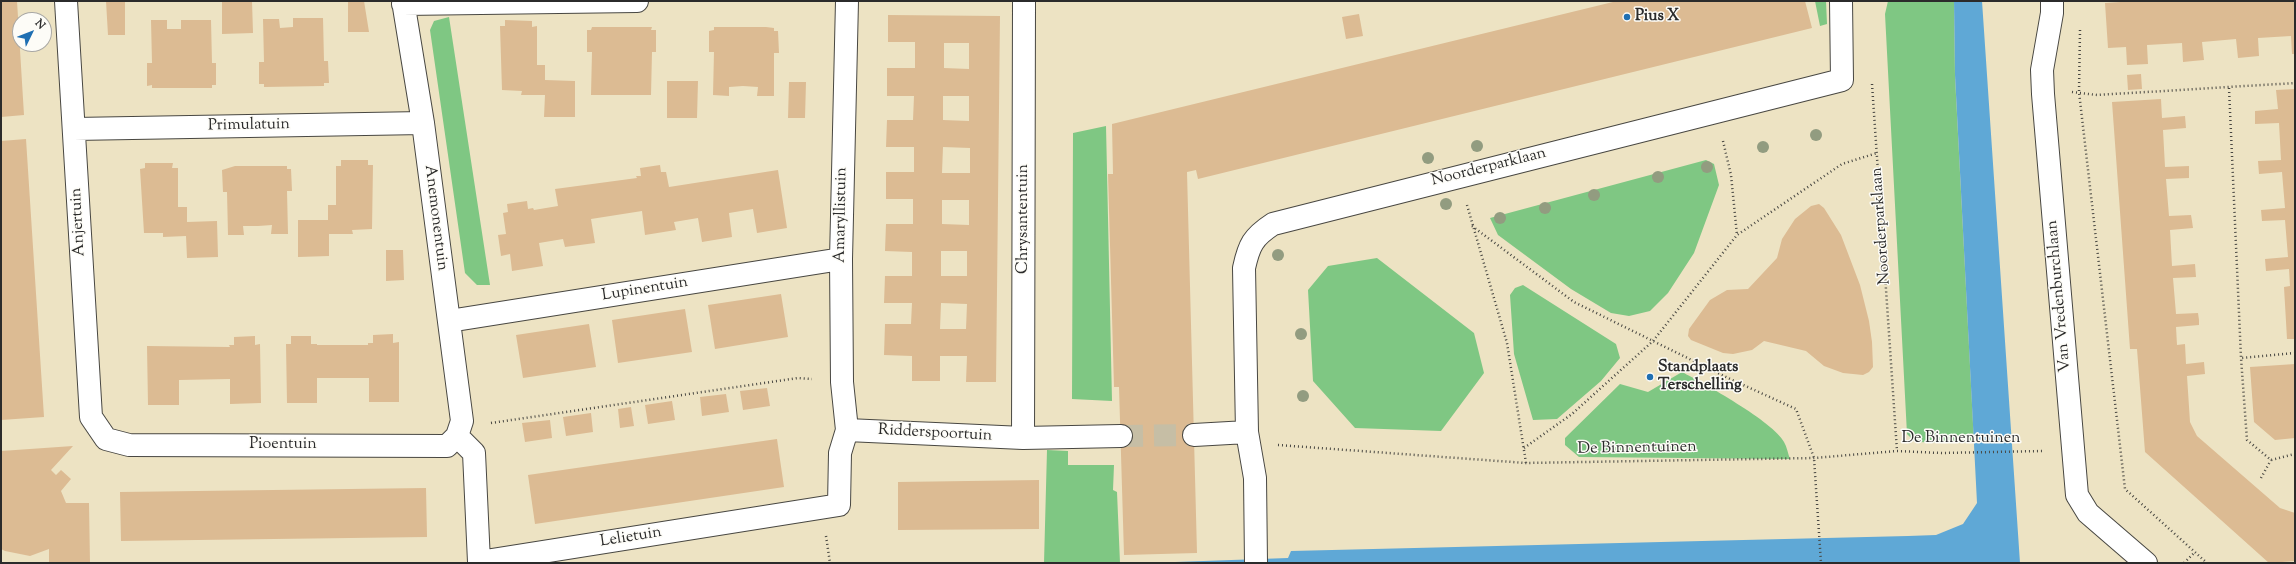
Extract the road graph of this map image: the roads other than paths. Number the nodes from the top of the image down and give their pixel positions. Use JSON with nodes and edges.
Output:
{"nodes":[{"id":1,"x":66,"y":1,"type":"edge"},
{"id":2,"x":637,"y":1,"type":"edge"},
{"id":3,"x":847,"y":1,"type":"edge"},
{"id":4,"x":1024,"y":1,"type":"edge"},
{"id":5,"x":1841,"y":1,"type":"edge"},
{"id":6,"x":2052,"y":1,"type":"edge"},
{"id":7,"x":403,"y":2,"type":"edge"},
{"id":8,"x":423,"y":122,"type":"junction"},
{"id":9,"x":74,"y":129,"type":"junction"},
{"id":10,"x":841,"y":259,"type":"junction"},
{"id":11,"x":449,"y":321,"type":"junction"},
{"id":12,"x":460,"y":428,"type":"junction"},
{"id":13,"x":847,"y":430,"type":"junction"},
{"id":14,"x":1247,"y":432,"type":"junction"},
{"id":15,"x":1194,"y":435,"type":"tunnel mouth"},
{"id":16,"x":1121,"y":436,"type":"tunnel mouth"},
{"id":17,"x":1023,"y":438,"type":"junction"},
{"id":18,"x":106,"y":439,"type":"joint"},
{"id":19,"x":1256,"y":563,"type":"edge"},
{"id":20,"x":2146,"y":563,"type":"edge"}],
"edges":[{"from":1,"to":9,"type":"street","name":"Anjertuin"},
{"from":2,"to":7,"type":"street"},
{"from":3,"to":10,"type":"street","name":"Amaryllistuin"},
{"from":4,"to":17,"type":"street","name":"Chrysantentuin"},
{"from":5,"to":14,"type":"street","name":"Noorderparklaan"},
{"from":6,"to":20,"type":"street","name":"Van Vredenburchlaan"},
{"from":7,"to":8,"type":"street","name":"Anemonentuin"},
{"from":8,"to":9,"type":"street","name":"Primulatuin"},
{"from":8,"to":11,"type":"street","name":"Anemonentuin"},
{"from":9,"to":18,"type":"street","name":"Anjertuin"},
{"from":10,"to":11,"type":"street","name":"Lupinentuin"},
{"from":10,"to":13,"type":"street","name":"Amaryllistuin"},
{"from":11,"to":12,"type":"street","name":"Anemonentuin"},
{"from":12,"to":13,"type":"street","name":"Lelietuin"},
{"from":12,"to":18,"type":"street","name":"Pioentuin"},
{"from":13,"to":17,"type":"street","name":"Ridderspoortuin"},
{"from":14,"to":15,"type":"street"},
{"from":14,"to":19,"type":"street","name":"Noorderparklaan"},
{"from":16,"to":17,"type":"street"}]}
